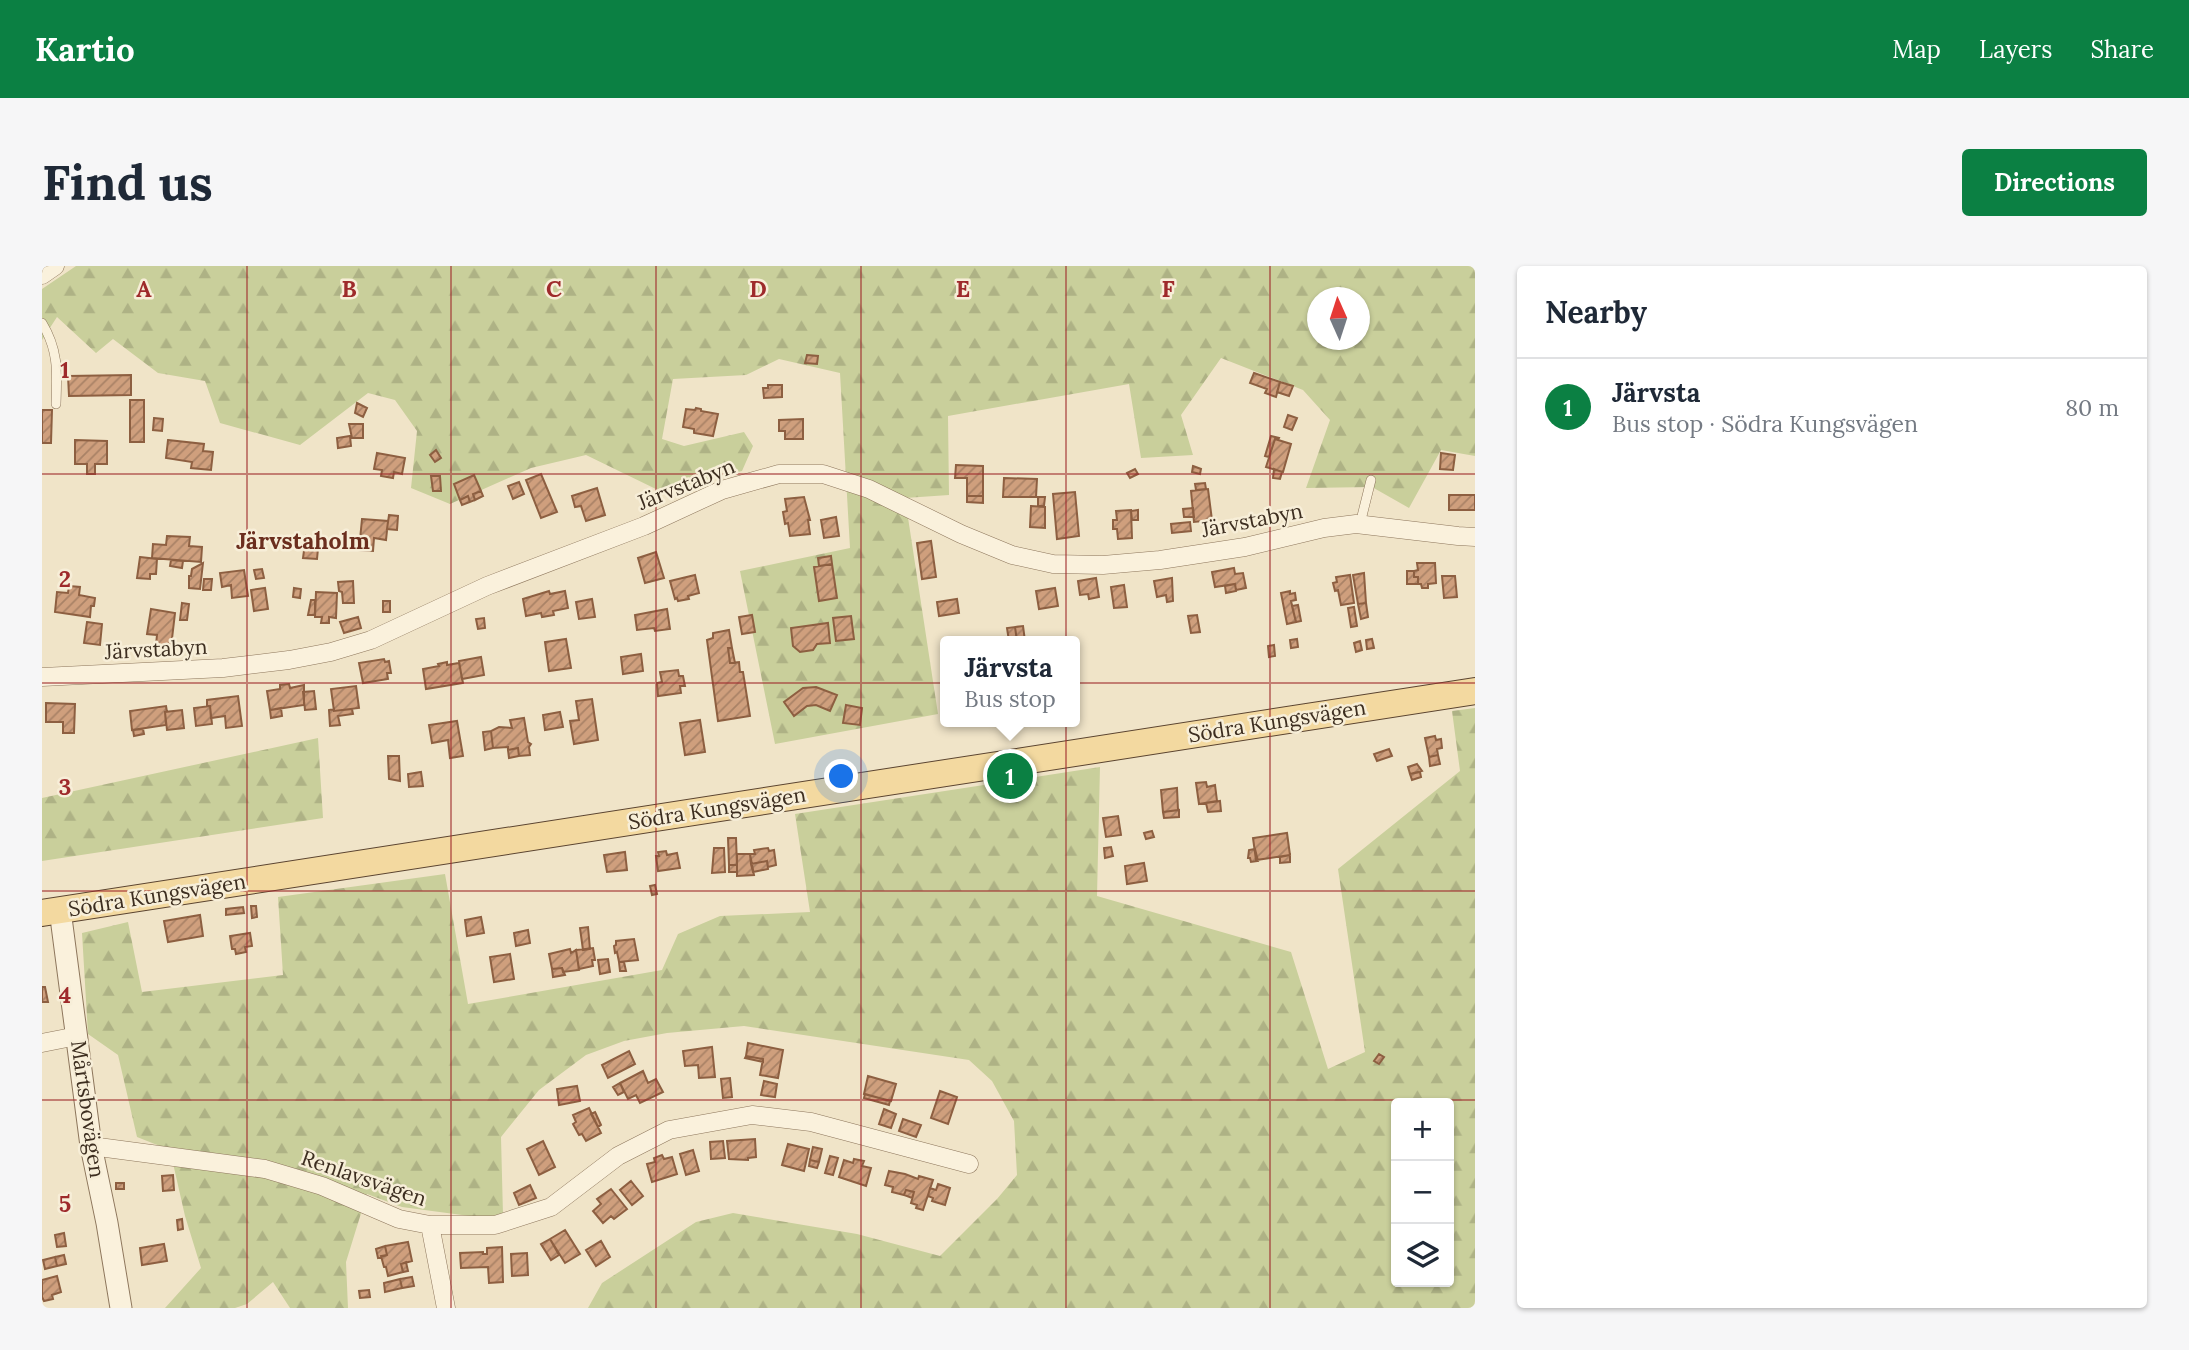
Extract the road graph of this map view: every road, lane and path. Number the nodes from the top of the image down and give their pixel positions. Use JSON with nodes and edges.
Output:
{"nodes":[{"id":1,"x":55,"y":266,"type":"edge"},
{"id":2,"x":42,"y":275,"type":"edge"},
{"id":3,"x":42,"y":323,"type":"edge"},
{"id":4,"x":56,"y":404,"type":"dead end"},
{"id":5,"x":1371,"y":481,"type":"dead end"},
{"id":6,"x":1360,"y":524,"type":"junction"},
{"id":7,"x":1475,"y":537,"type":"edge"},
{"id":8,"x":42,"y":677,"type":"edge"},
{"id":9,"x":1475,"y":691,"type":"edge"},
{"id":10,"x":51,"y":911,"type":"edge"},
{"id":11,"x":77,"y":1036,"type":"junction"},
{"id":12,"x":42,"y":1042,"type":"edge"},
{"id":13,"x":91,"y":1146,"type":"junction"},
{"id":14,"x":969,"y":1164,"type":"dead end"},
{"id":15,"x":430,"y":1225,"type":"junction"},
{"id":16,"x":121,"y":1308,"type":"edge"},
{"id":17,"x":446,"y":1308,"type":"edge"}],
"edges":[{"from":1,"to":2,"type":"street"},
{"from":3,"to":4,"type":"lane"},
{"from":5,"to":6,"type":"lane"},
{"from":6,"to":7,"type":"street","name":"Järvstabyn"},
{"from":6,"to":8,"type":"street","name":"Järvstabyn"},
{"from":9,"to":10,"type":"main road","name":"Södra Kungsvägen"},
{"from":10,"to":11,"type":"street","name":"Mårtsbovägen"},
{"from":11,"to":12,"type":"street"},
{"from":11,"to":13,"type":"street","name":"Mårtsbovägen"},
{"from":13,"to":15,"type":"street","name":"Renlavsvägen"},
{"from":13,"to":16,"type":"street","name":"Mårtsbovägen"},
{"from":14,"to":15,"type":"street","name":"Renlavsvägen"},
{"from":15,"to":17,"type":"street"}]}
